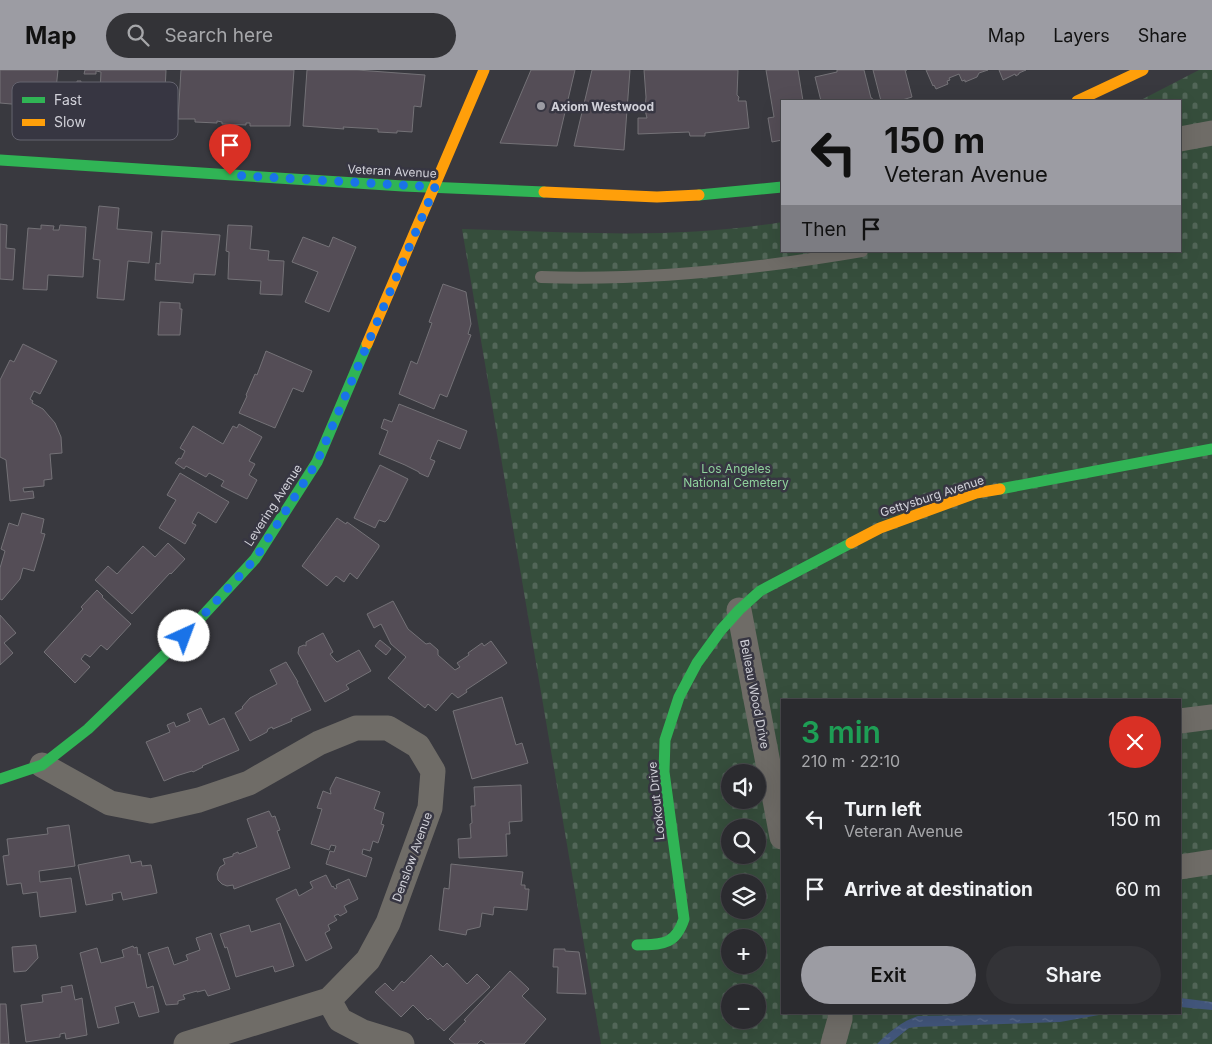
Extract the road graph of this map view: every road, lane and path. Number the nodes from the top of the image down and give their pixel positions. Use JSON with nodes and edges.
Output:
{"nodes":[{"id":1,"x":484,"y":70,"type":"edge"},
{"id":2,"x":1143,"y":70,"type":"edge"},
{"id":3,"x":1079,"y":100,"type":"edge"},
{"id":4,"x":1212,"y":133,"type":"edge"},
{"id":5,"x":1181,"y":139,"type":"edge"},
{"id":6,"x":0,"y":160,"type":"edge"},
{"id":7,"x":435,"y":187,"type":"junction"},
{"id":8,"x":781,"y":187,"type":"edge"},
{"id":9,"x":855,"y":252,"type":"edge"},
{"id":10,"x":541,"y":277,"type":"dead end"},
{"id":11,"x":1212,"y":448,"type":"edge"},
{"id":12,"x":739,"y":610,"type":"junction"},
{"id":13,"x":1212,"y":717,"type":"edge"},
{"id":14,"x":1181,"y":721,"type":"edge"},
{"id":15,"x":42,"y":765,"type":"junction"},
{"id":16,"x":0,"y":779,"type":"edge"},
{"id":17,"x":778,"y":781,"type":"edge"},
{"id":18,"x":781,"y":822,"type":"edge"},
{"id":19,"x":1212,"y":862,"type":"edge"},
{"id":20,"x":1181,"y":867,"type":"edge"},
{"id":21,"x":637,"y":945,"type":"dead end"},
{"id":22,"x":329,"y":1000,"type":"junction"},
{"id":23,"x":840,"y":1014,"type":"edge"},
{"id":24,"x":186,"y":1044,"type":"edge"},
{"id":25,"x":402,"y":1044,"type":"edge"},
{"id":26,"x":833,"y":1044,"type":"edge"}],
"edges":[{"from":1,"to":7,"type":"street","name":"Levering Avenue"},
{"from":2,"to":3,"type":"street"},
{"from":4,"to":5,"type":"street"},
{"from":6,"to":7,"type":"street","name":"Veteran Avenue"},
{"from":7,"to":8,"type":"street","name":"Veteran Avenue"},
{"from":7,"to":15,"type":"street","name":"Levering Avenue"},
{"from":9,"to":10,"type":"lane"},
{"from":11,"to":12,"type":"street","name":"Gettysburg Avenue"},
{"from":12,"to":17,"type":"street","name":"Belleau Wood Drive"},
{"from":12,"to":21,"type":"street","name":"Lookout Drive"},
{"from":13,"to":14,"type":"street"},
{"from":15,"to":16,"type":"street","name":"Levering Avenue"},
{"from":15,"to":22,"type":"street","name":"Denslow Avenue"},
{"from":17,"to":18,"type":"street","name":"Belleau Wood Drive"},
{"from":19,"to":20,"type":"street"},
{"from":22,"to":24,"type":"street","name":"Denslow Avenue"},
{"from":22,"to":25,"type":"street"},
{"from":23,"to":26,"type":"street"}]}
